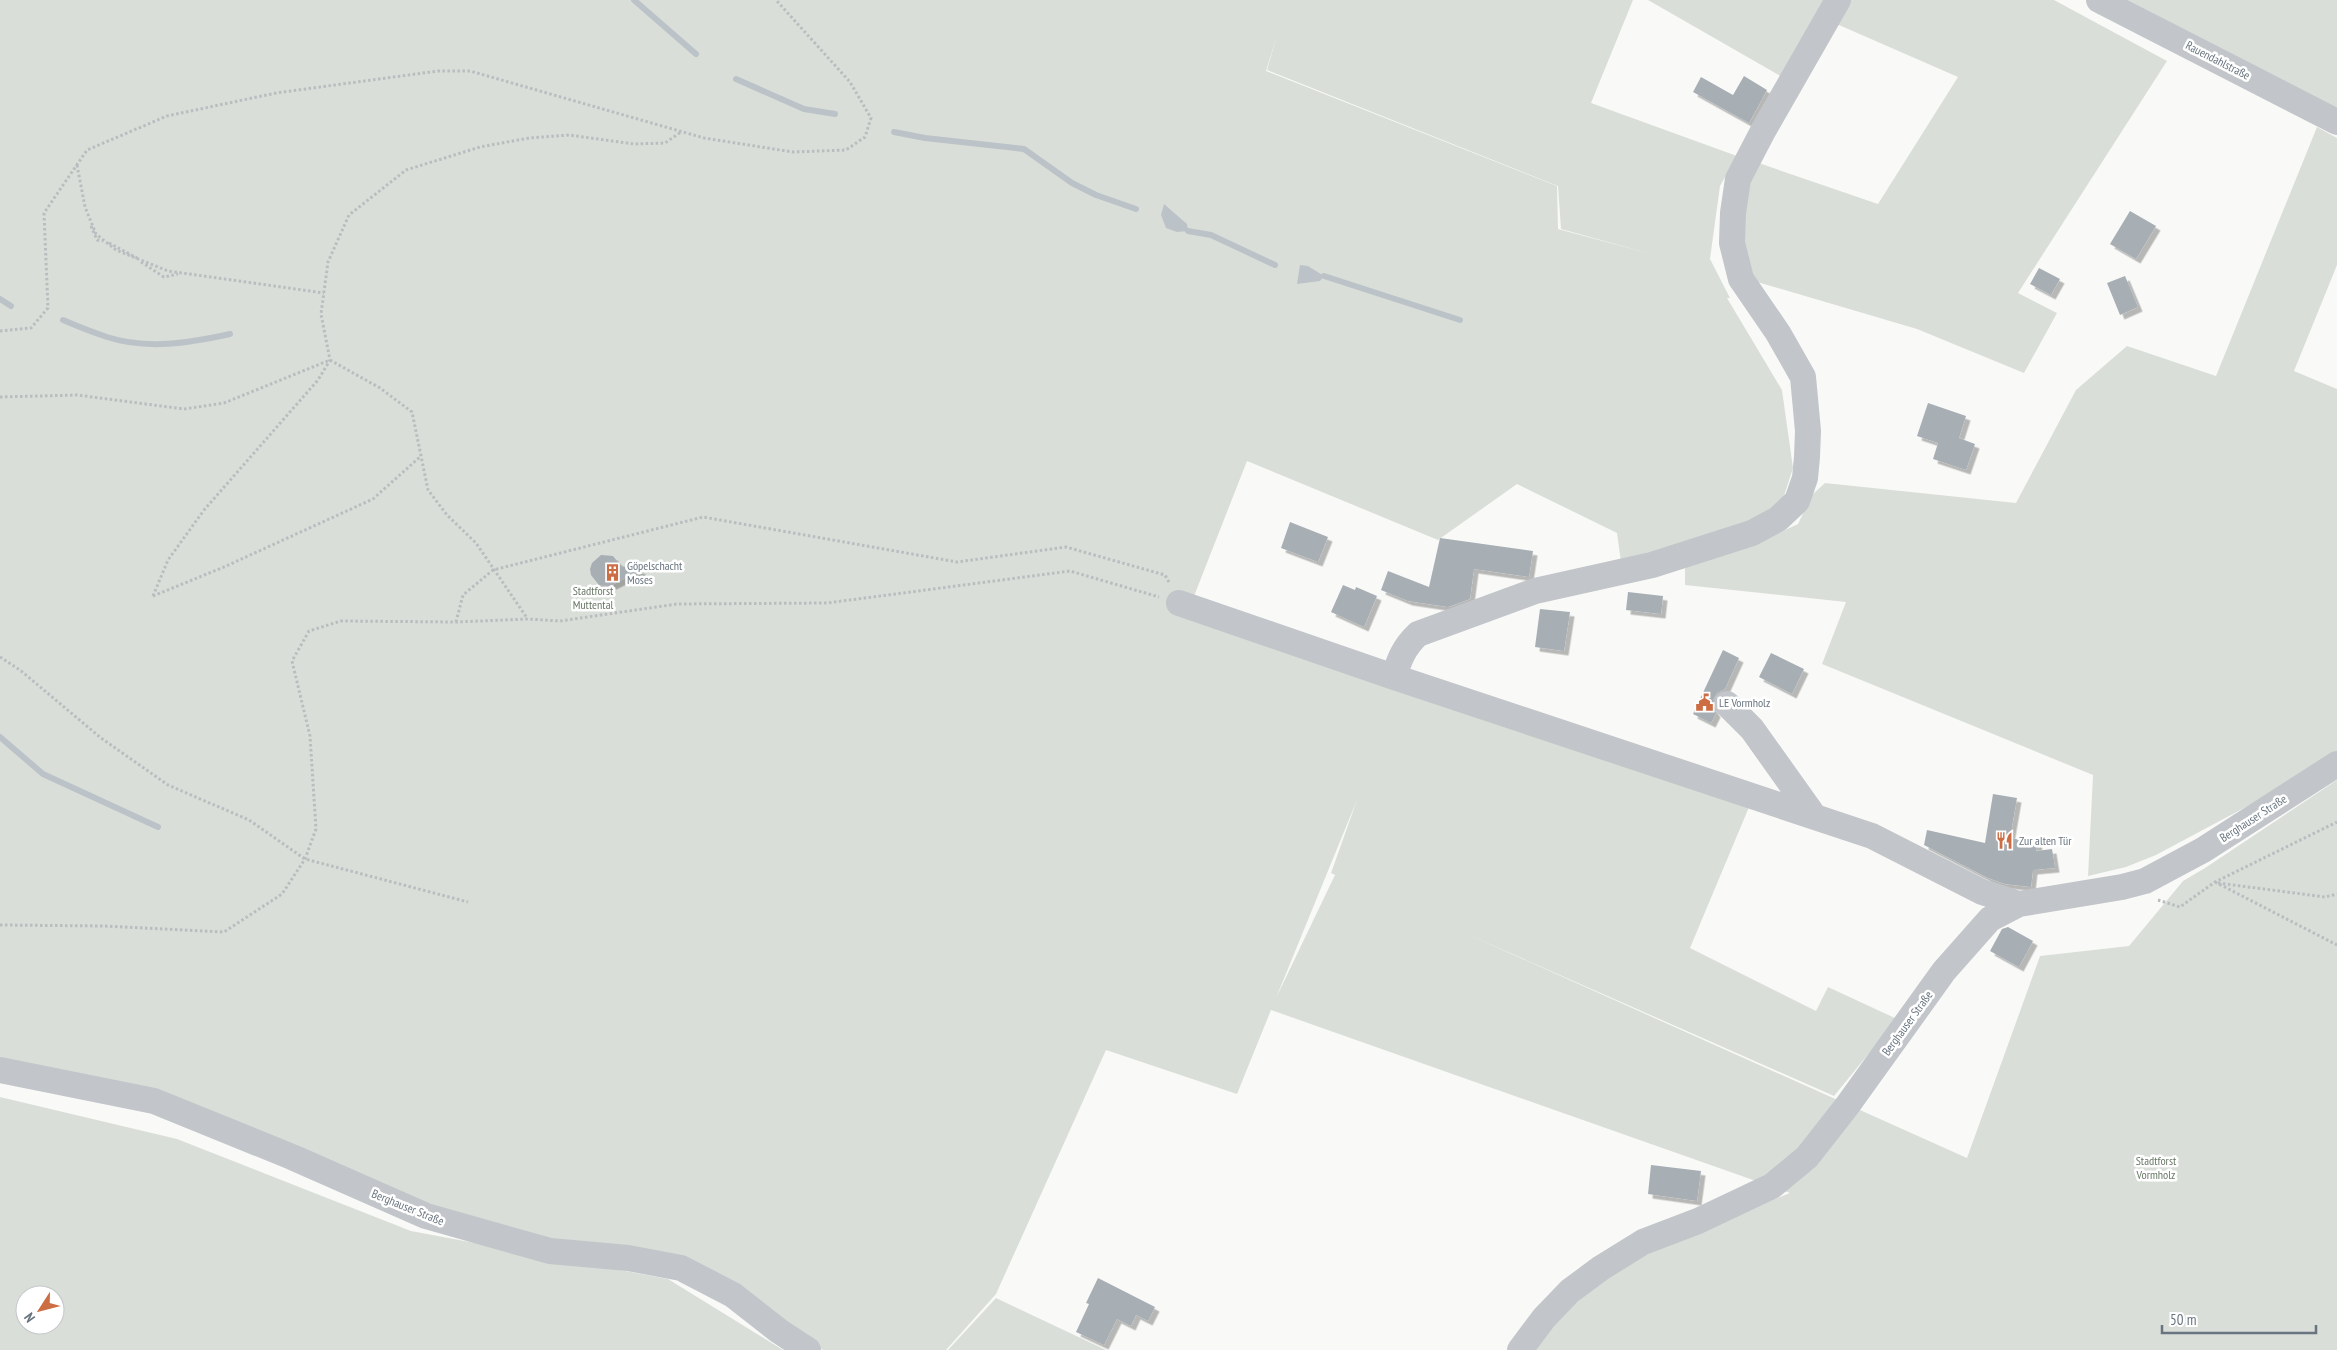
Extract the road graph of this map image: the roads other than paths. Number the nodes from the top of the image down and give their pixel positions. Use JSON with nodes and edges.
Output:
{"nodes":[{"id":1,"x":1838,"y":0,"type":"edge"},
{"id":2,"x":2099,"y":0,"type":"edge"},
{"id":3,"x":2337,"y":122,"type":"edge"},
{"id":4,"x":1179,"y":603,"type":"road end"},
{"id":5,"x":1394,"y":677,"type":"junction"},
{"id":6,"x":1727,"y":704,"type":"dead end"},
{"id":7,"x":2337,"y":764,"type":"edge"},
{"id":8,"x":1814,"y":816,"type":"junction"},
{"id":9,"x":2019,"y":904,"type":"junction"},
{"id":10,"x":0,"y":1070,"type":"edge"},
{"id":11,"x":808,"y":1350,"type":"edge"},
{"id":12,"x":1520,"y":1350,"type":"edge"}],
"edges":[{"from":1,"to":5,"type":"street"},
{"from":2,"to":3,"type":"street","name":"Rauendahlstraße"},
{"from":4,"to":5,"type":"street"},
{"from":5,"to":8,"type":"street"},
{"from":6,"to":8,"type":"street"},
{"from":7,"to":9,"type":"street","name":"Berghauser Straße"},
{"from":8,"to":9,"type":"street"},
{"from":9,"to":12,"type":"street","name":"Berghauser Straße"},
{"from":10,"to":11,"type":"street","name":"Berghauser Straße"}]}
